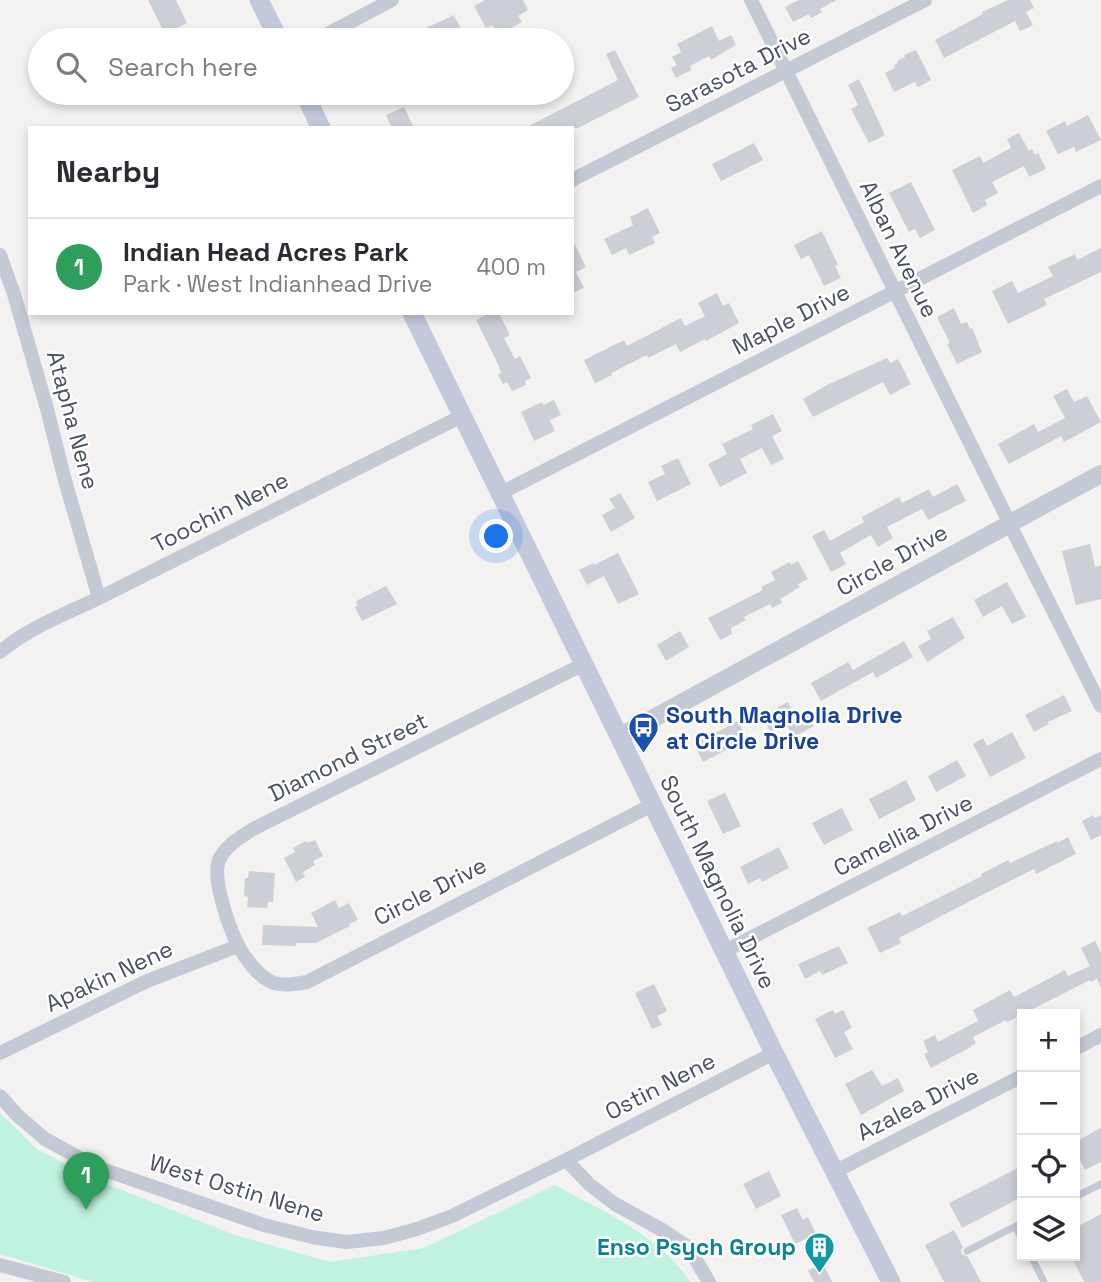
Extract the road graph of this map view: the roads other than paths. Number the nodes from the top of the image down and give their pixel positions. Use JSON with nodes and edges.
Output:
{"nodes":[{"id":1,"x":259,"y":0,"type":"edge"},
{"id":2,"x":392,"y":0,"type":"edge"},
{"id":3,"x":751,"y":0,"type":"edge"},
{"id":4,"x":925,"y":0,"type":"edge"},
{"id":5,"x":273,"y":28,"type":"edge"},
{"id":6,"x":339,"y":28,"type":"edge"},
{"id":7,"x":786,"y":71,"type":"junction"},
{"id":8,"x":310,"y":105,"type":"edge"},
{"id":9,"x":320,"y":126,"type":"edge"},
{"id":10,"x":574,"y":179,"type":"edge"},
{"id":11,"x":1101,"y":186,"type":"edge"},
{"id":12,"x":0,"y":255,"type":"edge"},
{"id":13,"x":894,"y":292,"type":"junction"},
{"id":14,"x":413,"y":315,"type":"edge"},
{"id":15,"x":462,"y":416,"type":"junction"},
{"id":16,"x":1101,"y":474,"type":"edge"},
{"id":17,"x":501,"y":493,"type":"junction"},
{"id":18,"x":1010,"y":524,"type":"junction"},
{"id":19,"x":99,"y":598,"type":"junction"},
{"id":20,"x":0,"y":652,"type":"edge"},
{"id":21,"x":584,"y":664,"type":"junction"},
{"id":22,"x":1101,"y":706,"type":"edge"},
{"id":23,"x":619,"y":737,"type":"junction"},
{"id":24,"x":1101,"y":759,"type":"edge"},
{"id":25,"x":652,"y":805,"type":"junction"},
{"id":26,"x":239,"y":946,"type":"junction"},
{"id":27,"x":725,"y":951,"type":"junction"},
{"id":28,"x":1101,"y":1035,"type":"edge"},
{"id":29,"x":1080,"y":1046,"type":"edge"},
{"id":30,"x":0,"y":1053,"type":"edge"},
{"id":31,"x":774,"y":1053,"type":"junction"},
{"id":32,"x":1017,"y":1079,"type":"edge"},
{"id":33,"x":0,"y":1096,"type":"edge"},
{"id":34,"x":566,"y":1160,"type":"junction"},
{"id":35,"x":834,"y":1172,"type":"junction"},
{"id":36,"x":1101,"y":1184,"type":"edge"},
{"id":37,"x":1080,"y":1194,"type":"edge"},
{"id":38,"x":1017,"y":1226,"type":"edge"},
{"id":39,"x":967,"y":1251,"type":"dead end"},
{"id":40,"x":1034,"y":1261,"type":"edge"},
{"id":41,"x":0,"y":1265,"type":"edge"},
{"id":42,"x":65,"y":1282,"type":"edge"},
{"id":43,"x":709,"y":1282,"type":"edge"},
{"id":44,"x":891,"y":1282,"type":"edge"},
{"id":45,"x":1045,"y":1282,"type":"edge"}],
"edges":[{"from":1,"to":5,"type":"main road"},
{"from":2,"to":6,"type":"street"},
{"from":3,"to":7,"type":"street","name":"Alban Avenue"},
{"from":4,"to":7,"type":"street","name":"Sarasota Drive"},
{"from":7,"to":10,"type":"street","name":"Sarasota Drive"},
{"from":7,"to":13,"type":"street","name":"Alban Avenue"},
{"from":8,"to":9,"type":"main road"},
{"from":11,"to":13,"type":"street","name":"Maple Drive"},
{"from":12,"to":19,"type":"street","name":"Atapha Nene"},
{"from":13,"to":17,"type":"street","name":"Maple Drive"},
{"from":13,"to":18,"type":"street","name":"Alban Avenue"},
{"from":14,"to":15,"type":"main road","name":"South Magnolia Drive"},
{"from":15,"to":17,"type":"main road","name":"South Magnolia Drive"},
{"from":15,"to":19,"type":"street","name":"Toochin Nene"},
{"from":16,"to":18,"type":"street","name":"Circle Drive"},
{"from":17,"to":21,"type":"main road","name":"South Magnolia Drive"},
{"from":18,"to":22,"type":"street","name":"Alban Avenue"},
{"from":18,"to":23,"type":"street","name":"Circle Drive"},
{"from":19,"to":20,"type":"street","name":"Toochin Nene"},
{"from":21,"to":23,"type":"main road","name":"South Magnolia Drive"},
{"from":21,"to":26,"type":"street","name":"Diamond Street"},
{"from":23,"to":25,"type":"main road","name":"South Magnolia Drive"},
{"from":24,"to":27,"type":"street","name":"Camellia Drive"},
{"from":25,"to":26,"type":"street","name":"Circle Drive"},
{"from":25,"to":27,"type":"main road","name":"South Magnolia Drive"},
{"from":26,"to":30,"type":"street","name":"Apakin Nene"},
{"from":27,"to":31,"type":"main road","name":"South Magnolia Drive"},
{"from":28,"to":29,"type":"street"},
{"from":31,"to":34,"type":"street","name":"Ostin Nene"},
{"from":31,"to":35,"type":"main road","name":"South Magnolia Drive"},
{"from":32,"to":35,"type":"street","name":"Azalea Drive"},
{"from":33,"to":34,"type":"street","name":"West Ostin Nene"},
{"from":34,"to":43,"type":"street"},
{"from":35,"to":44,"type":"main road","name":"South Magnolia Drive"},
{"from":36,"to":37,"type":"lane"},
{"from":38,"to":39,"type":"lane"},
{"from":40,"to":45,"type":"lane"},
{"from":41,"to":42,"type":"street"}]}
